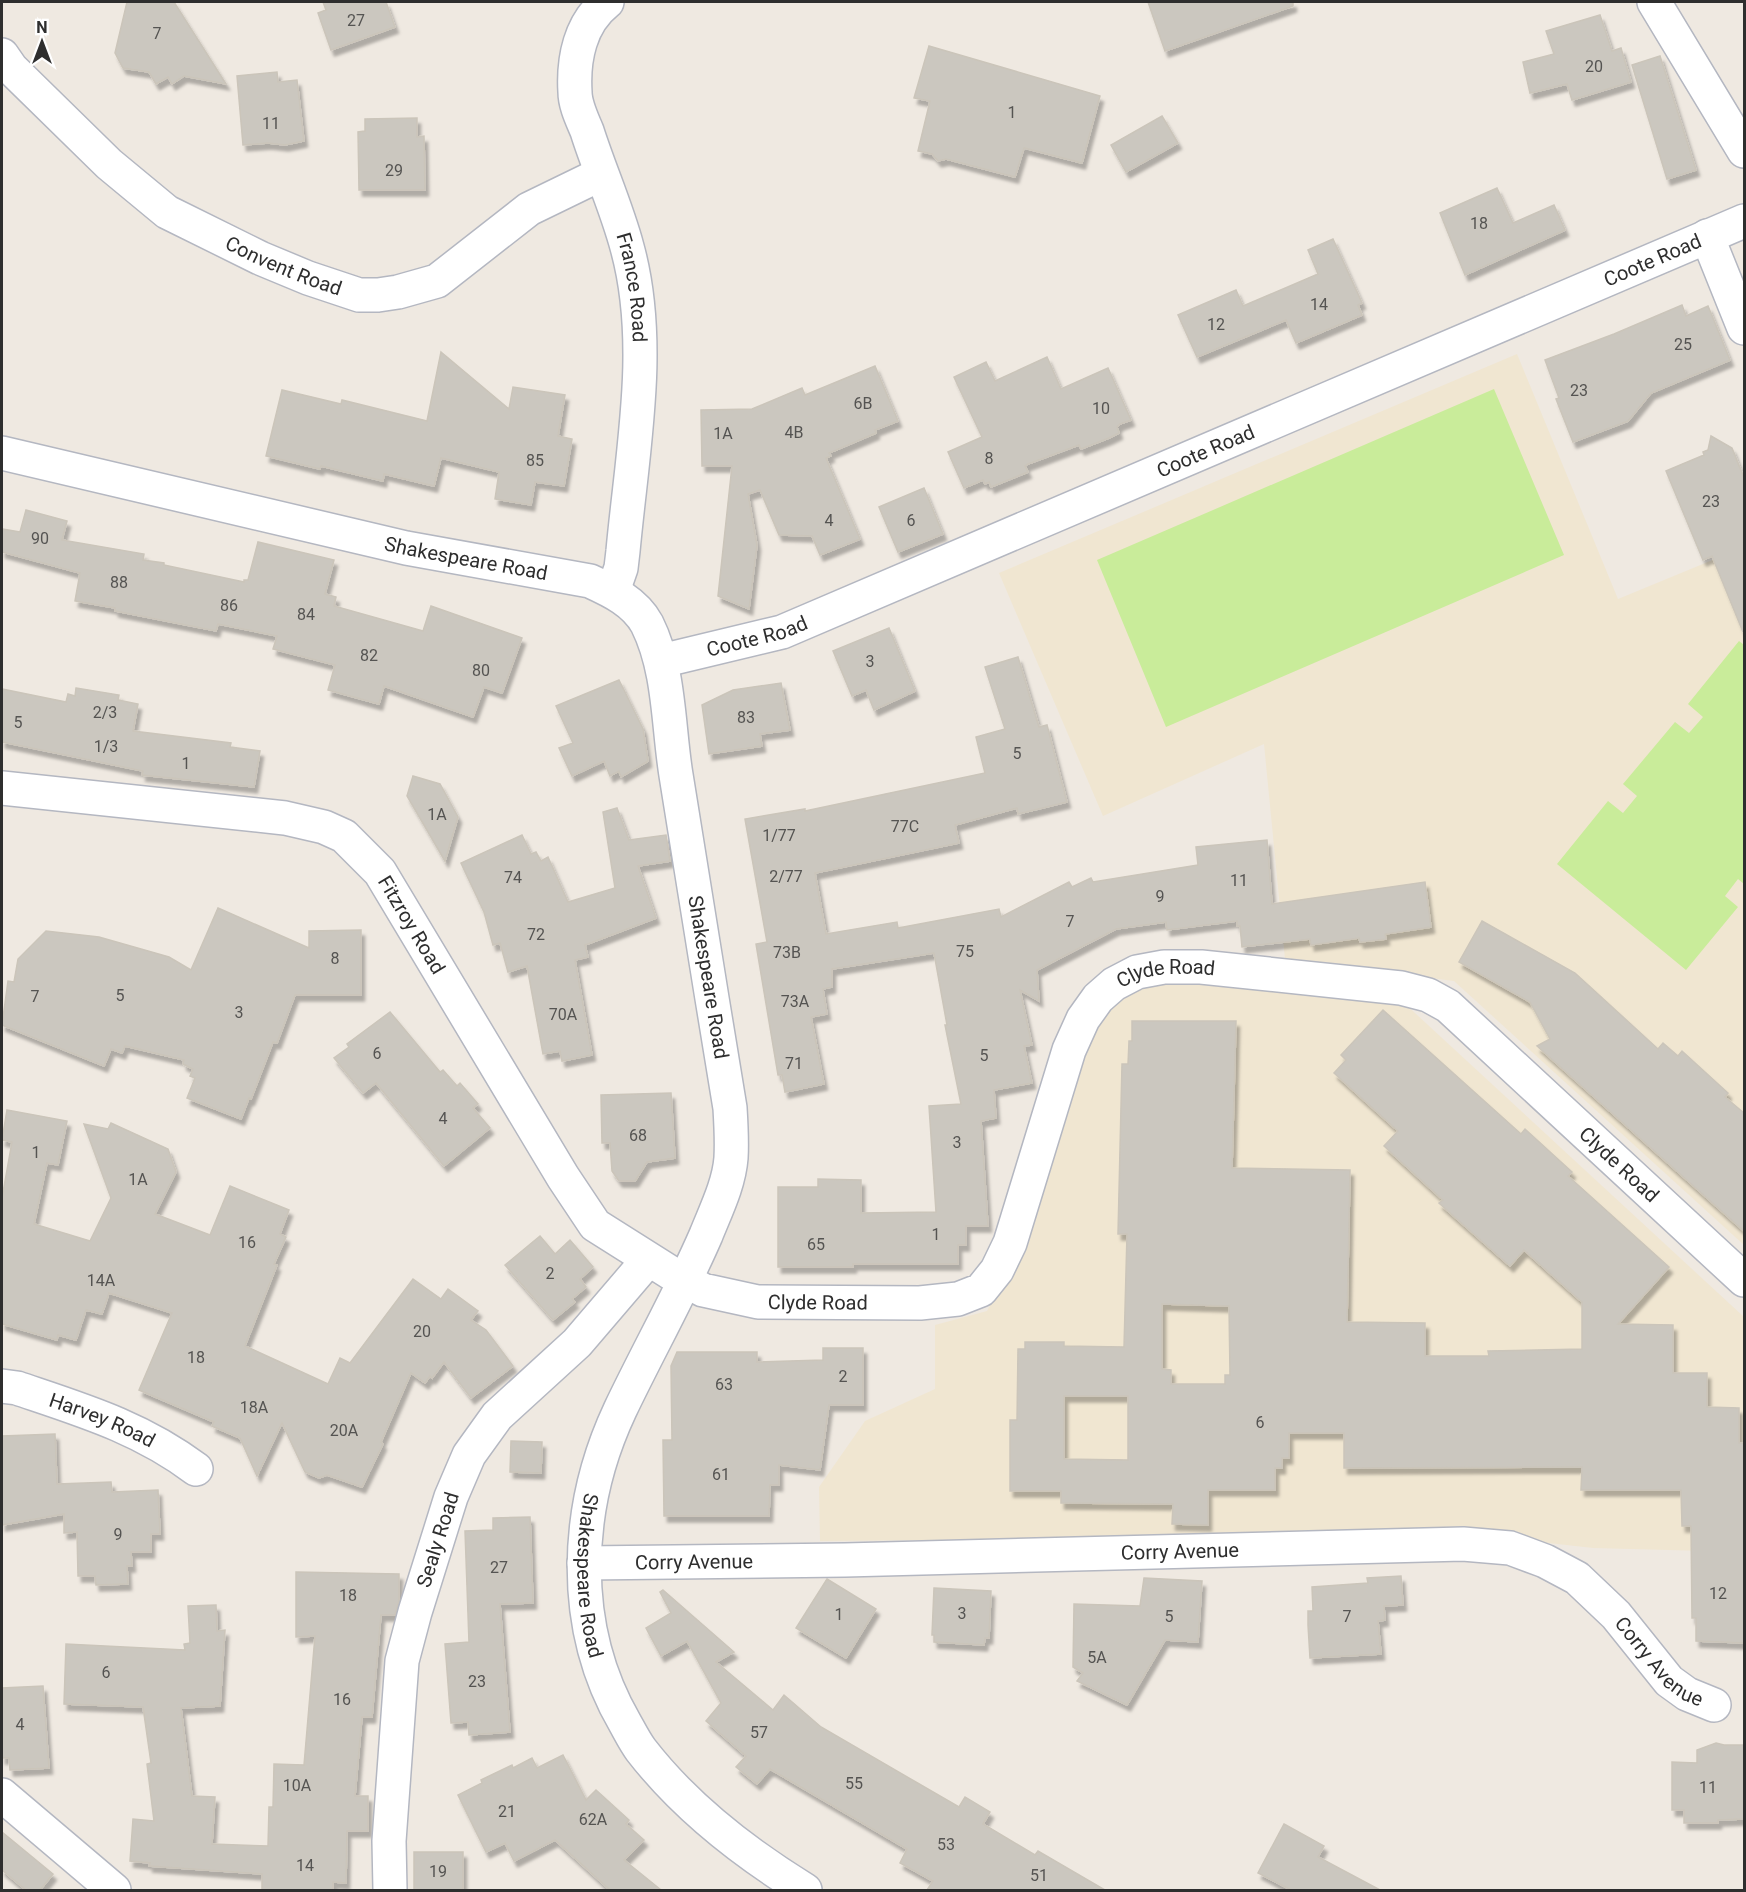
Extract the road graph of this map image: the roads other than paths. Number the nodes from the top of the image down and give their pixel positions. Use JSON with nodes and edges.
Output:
{"nodes":[{"id":1,"x":607,"y":2,"type":"edge"},
{"id":2,"x":1654,"y":2,"type":"edge"},
{"id":3,"x":2,"y":55,"type":"edge"},
{"id":4,"x":1744,"y":150,"type":"edge"},
{"id":5,"x":601,"y":174,"type":"junction"},
{"id":6,"x":1744,"y":221,"type":"edge"},
{"id":7,"x":1707,"y":236,"type":"junction"},
{"id":8,"x":1744,"y":328,"type":"edge"},
{"id":9,"x":2,"y":453,"type":"edge"},
{"id":10,"x":613,"y":591,"type":"junction"},
{"id":11,"x":662,"y":662,"type":"junction"},
{"id":12,"x":2,"y":788,"type":"edge"},
{"id":13,"x":648,"y":1260,"type":"junction"},
{"id":14,"x":1744,"y":1280,"type":"edge"},
{"id":15,"x":686,"y":1281,"type":"junction"},
{"id":16,"x":2,"y":1386,"type":"edge"},
{"id":17,"x":196,"y":1469,"type":"dead end"},
{"id":18,"x":584,"y":1563,"type":"junction"},
{"id":19,"x":1714,"y":1705,"type":"dead end"},
{"id":20,"x":2,"y":1795,"type":"edge"},
{"id":21,"x":114,"y":1890,"type":"edge"},
{"id":22,"x":390,"y":1890,"type":"edge"},
{"id":23,"x":805,"y":1890,"type":"edge"}],
"edges":[{"from":1,"to":5,"type":"street","name":"France Road"},
{"from":2,"to":4,"type":"street"},
{"from":3,"to":5,"type":"street","name":"Convent Road"},
{"from":5,"to":10,"type":"street","name":"France Road"},
{"from":6,"to":7,"type":"street","name":"Coote Road"},
{"from":7,"to":8,"type":"street"},
{"from":7,"to":11,"type":"street","name":"Coote Road"},
{"from":9,"to":10,"type":"street","name":"Shakespeare Road"},
{"from":10,"to":11,"type":"street","name":"Shakespeare Road"},
{"from":11,"to":15,"type":"street","name":"Shakespeare Road"},
{"from":12,"to":13,"type":"street","name":"Fitzroy Road"},
{"from":13,"to":15,"type":"street","name":"Fitzroy Road"},
{"from":13,"to":22,"type":"street","name":"Sealy Road"},
{"from":14,"to":15,"type":"street","name":"Clyde Road"},
{"from":15,"to":18,"type":"street","name":"Shakespeare Road"},
{"from":16,"to":17,"type":"street","name":"Harvey Road"},
{"from":18,"to":19,"type":"street","name":"Corry Avenue"},
{"from":18,"to":23,"type":"street","name":"Shakespeare Road"},
{"from":20,"to":21,"type":"street"}]}
